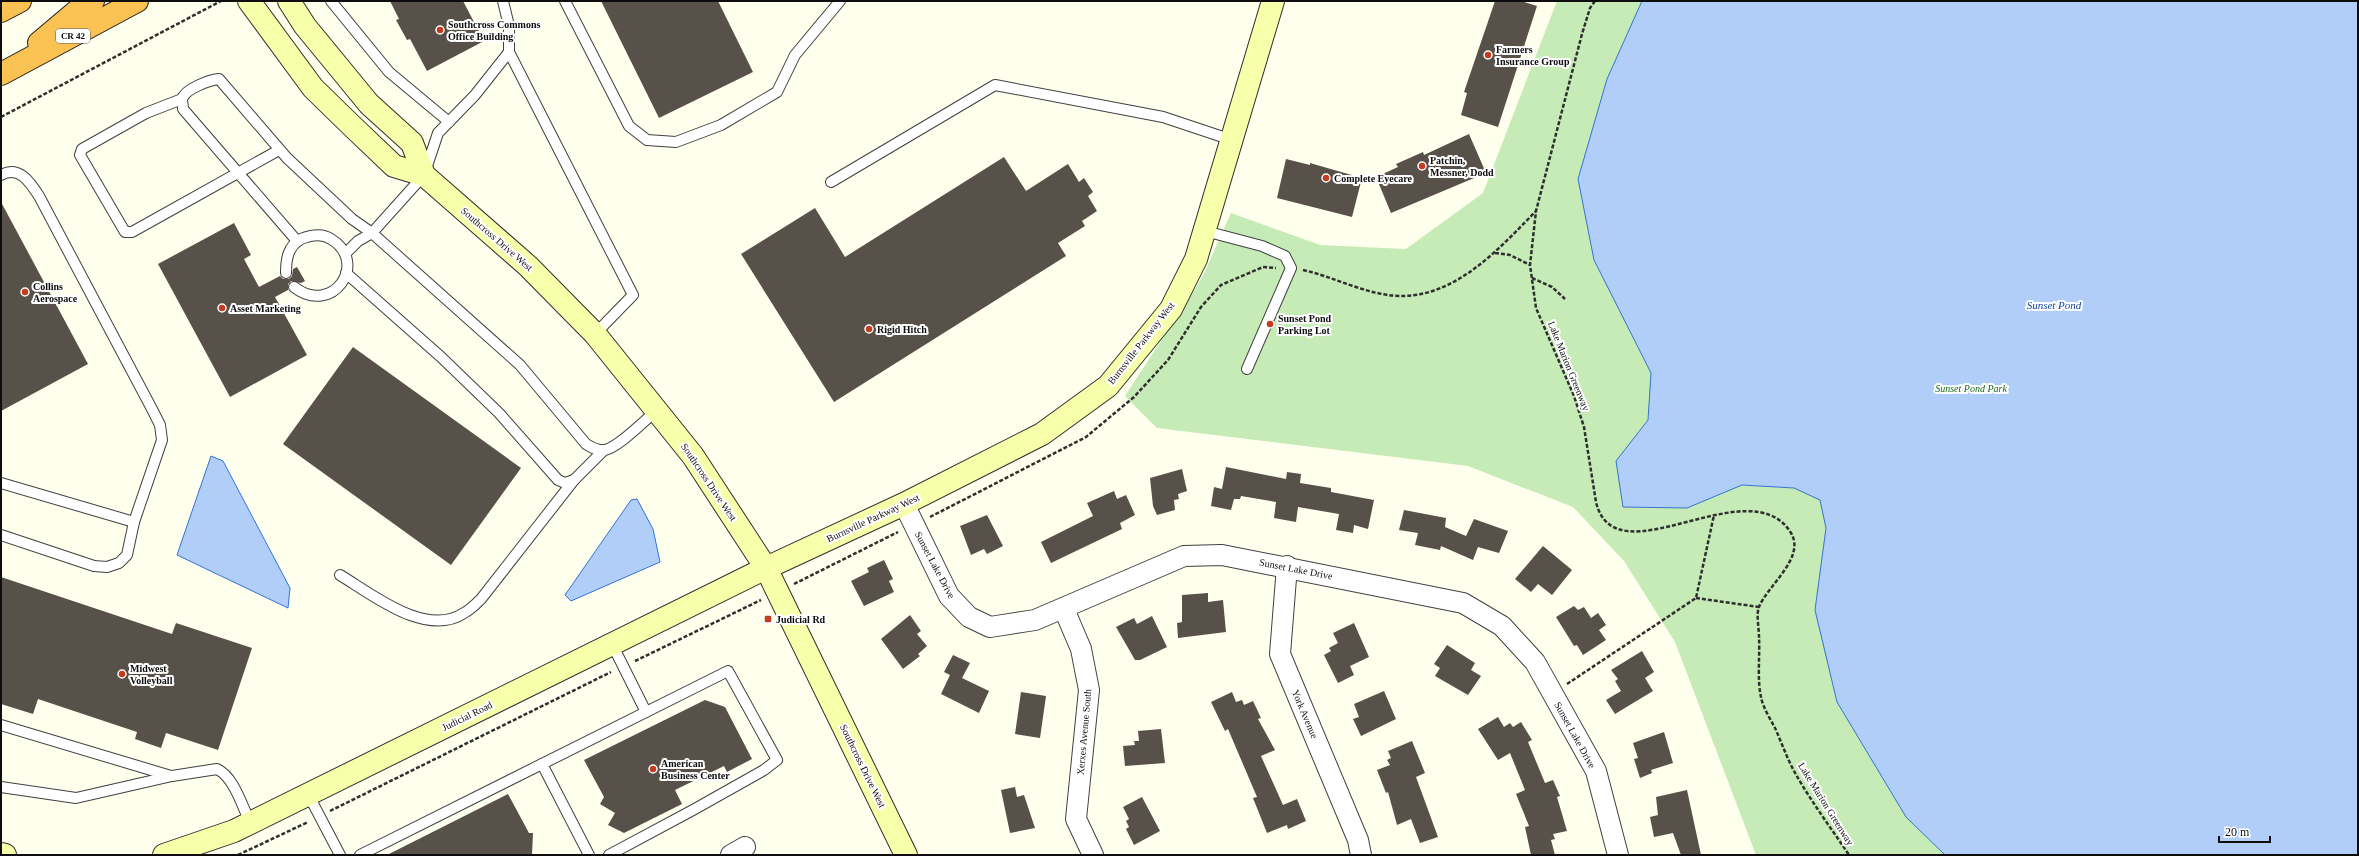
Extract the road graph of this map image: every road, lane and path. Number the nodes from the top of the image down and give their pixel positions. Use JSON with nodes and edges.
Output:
{"nodes":[{"id":1,"x":20,"y":1,"type":"edge"},
{"id":2,"x":93,"y":1,"type":"edge"},
{"id":3,"x":137,"y":1,"type":"edge"},
{"id":4,"x":221,"y":1,"type":"edge"},
{"id":5,"x":249,"y":1,"type":"edge"},
{"id":6,"x":289,"y":1,"type":"edge"},
{"id":7,"x":331,"y":1,"type":"edge"},
{"id":8,"x":503,"y":1,"type":"edge"},
{"id":9,"x":565,"y":1,"type":"edge"},
{"id":10,"x":840,"y":1,"type":"edge"},
{"id":11,"x":1273,"y":1,"type":"edge"},
{"id":12,"x":1595,"y":1,"type":"edge"},
{"id":13,"x":1,"y":11,"type":"edge"},
{"id":14,"x":509,"y":52,"type":"junction"},
{"id":15,"x":5,"y":72,"type":"edge"},
{"id":16,"x":182,"y":99,"type":"junction"},
{"id":17,"x":1,"y":117,"type":"edge"},
{"id":18,"x":449,"y":122,"type":"junction"},
{"id":19,"x":1232,"y":140,"type":"junction"},
{"id":20,"x":279,"y":150,"type":"junction"},
{"id":21,"x":238,"y":172,"type":"junction"},
{"id":22,"x":1,"y":175,"type":"edge"},
{"id":23,"x":424,"y":175,"type":"junction"},
{"id":24,"x":831,"y":182,"type":"dead end"},
{"id":25,"x":1204,"y":231,"type":"junction"},
{"id":26,"x":372,"y":233,"type":"junction"},
{"id":27,"x":298,"y":241,"type":"junction"},
{"id":28,"x":346,"y":253,"type":"junction"},
{"id":29,"x":1494,"y":253,"type":"dead end"},
{"id":30,"x":1530,"y":265,"type":"junction"},
{"id":31,"x":286,"y":273,"type":"dead end"},
{"id":32,"x":346,"y":274,"type":"junction"},
{"id":33,"x":1532,"y":278,"type":"junction"},
{"id":34,"x":294,"y":287,"type":"dead end"},
{"id":35,"x":1565,"y":299,"type":"dead end"},
{"id":36,"x":595,"y":334,"type":"junction"},
{"id":37,"x":1247,"y":369,"type":"dead end"},
{"id":38,"x":656,"y":411,"type":"junction"},
{"id":39,"x":604,"y":450,"type":"junction"},
{"id":40,"x":574,"y":480,"type":"junction"},
{"id":41,"x":1,"y":483,"type":"edge"},
{"id":42,"x":904,"y":504,"type":"junction"},
{"id":43,"x":1714,"y":515,"type":"junction"},
{"id":44,"x":134,"y":522,"type":"junction"},
{"id":45,"x":1,"y":535,"type":"edge"},
{"id":46,"x":1287,"y":566,"type":"junction"},
{"id":47,"x":766,"y":568,"type":"junction"},
{"id":48,"x":340,"y":576,"type":"dead end"},
{"id":49,"x":1696,"y":598,"type":"junction"},
{"id":50,"x":1759,"y":607,"type":"junction"},
{"id":51,"x":1064,"y":609,"type":"junction"},
{"id":52,"x":612,"y":644,"type":"junction"},
{"id":53,"x":1552,"y":693,"type":"junction"},
{"id":54,"x":646,"y":712,"type":"junction"},
{"id":55,"x":1,"y":725,"type":"edge"},
{"id":56,"x":542,"y":764,"type":"junction"},
{"id":57,"x":172,"y":776,"type":"junction"},
{"id":58,"x":1,"y":787,"type":"edge"},
{"id":59,"x":308,"y":794,"type":"junction"},
{"id":60,"x":250,"y":822,"type":"junction"},
{"id":61,"x":1,"y":854,"type":"edge"},
{"id":62,"x":906,"y":854,"type":"edge"},
{"id":63,"x":5,"y":855,"type":"edge"},
{"id":64,"x":164,"y":855,"type":"edge"},
{"id":65,"x":340,"y":855,"type":"edge"},
{"id":66,"x":360,"y":855,"type":"edge"},
{"id":67,"x":589,"y":855,"type":"edge"},
{"id":68,"x":609,"y":855,"type":"edge"},
{"id":69,"x":1093,"y":855,"type":"edge"},
{"id":70,"x":1361,"y":855,"type":"edge"},
{"id":71,"x":1618,"y":855,"type":"edge"},
{"id":72,"x":1849,"y":855,"type":"edge"}],
"edges":[{"from":1,"to":13,"type":"highway"},
{"from":2,"to":15,"type":"highway"},
{"from":3,"to":15,"type":"highway","number":"CR 42"},
{"from":4,"to":17,"type":"path"},
{"from":5,"to":23,"type":"street","name":"Southcross Drive West"},
{"from":6,"to":23,"type":"street","name":"Southcross Drive West"},
{"from":7,"to":18,"type":"lane"},
{"from":8,"to":14,"type":"lane"},
{"from":9,"to":10,"type":"lane"},
{"from":11,"to":19,"type":"street","name":"Burnsville Parkway West"},
{"from":12,"to":30,"type":"path","name":"Lake Marion Greenway"},
{"from":14,"to":18,"type":"lane"},
{"from":14,"to":36,"type":"lane"},
{"from":16,"to":20,"type":"lane"},
{"from":16,"to":21,"type":"lane"},
{"from":16,"to":21,"type":"lane"},
{"from":18,"to":23,"type":"lane"},
{"from":19,"to":24,"type":"lane"},
{"from":19,"to":25,"type":"street","name":"Burnsville Parkway West"},
{"from":20,"to":21,"type":"lane"},
{"from":20,"to":26,"type":"lane"},
{"from":21,"to":27,"type":"lane"},
{"from":22,"to":44,"type":"lane"},
{"from":23,"to":26,"type":"lane"},
{"from":23,"to":36,"type":"street","name":"Southcross Drive West"},
{"from":25,"to":37,"type":"lane"},
{"from":25,"to":42,"type":"street","name":"Burnsville Parkway West"},
{"from":26,"to":28,"type":"lane"},
{"from":26,"to":39,"type":"lane"},
{"from":27,"to":28,"type":"lane"},
{"from":27,"to":31,"type":"lane"},
{"from":28,"to":32,"type":"lane"},
{"from":29,"to":30,"type":"path"},
{"from":30,"to":33,"type":"path","name":"Lake Marion Greenway"},
{"from":32,"to":34,"type":"lane"},
{"from":32,"to":40,"type":"lane"},
{"from":33,"to":35,"type":"path"},
{"from":33,"to":43,"type":"path","name":"Lake Marion Greenway"},
{"from":36,"to":38,"type":"street","name":"Southcross Drive West"},
{"from":38,"to":39,"type":"lane"},
{"from":38,"to":47,"type":"street","name":"Southcross Drive West"},
{"from":39,"to":40,"type":"lane"},
{"from":40,"to":48,"type":"lane"},
{"from":41,"to":44,"type":"lane"},
{"from":42,"to":47,"type":"street","name":"Burnsville Parkway West"},
{"from":42,"to":51,"type":"street","name":"Sunset Lake Drive"},
{"from":43,"to":49,"type":"path"},
{"from":43,"to":50,"type":"path","name":"Lake Marion Greenway"},
{"from":44,"to":45,"type":"lane"},
{"from":46,"to":51,"type":"street","name":"Sunset Lake Drive"},
{"from":46,"to":53,"type":"street","name":"Sunset Lake Drive"},
{"from":46,"to":70,"type":"street","name":"York Avenue"},
{"from":47,"to":52,"type":"street","name":"Judicial Road"},
{"from":47,"to":62,"type":"street","name":"Southcross Drive West"},
{"from":49,"to":50,"type":"path"},
{"from":49,"to":53,"type":"path"},
{"from":50,"to":72,"type":"path","name":"Lake Marion Greenway"},
{"from":51,"to":69,"type":"street","name":"Xerxes Avenue South"},
{"from":52,"to":54,"type":"lane"},
{"from":52,"to":59,"type":"street","name":"Judicial Road"},
{"from":53,"to":71,"type":"street","name":"Sunset Lake Drive"},
{"from":54,"to":56,"type":"lane"},
{"from":54,"to":68,"type":"lane"},
{"from":55,"to":57,"type":"lane"},
{"from":56,"to":66,"type":"lane"},
{"from":56,"to":67,"type":"lane"},
{"from":57,"to":58,"type":"lane"},
{"from":57,"to":60,"type":"lane"},
{"from":59,"to":60,"type":"street","name":"Judicial Road"},
{"from":59,"to":65,"type":"lane"},
{"from":60,"to":64,"type":"street","name":"Judicial Road"},
{"from":61,"to":63,"type":"street"}]}
